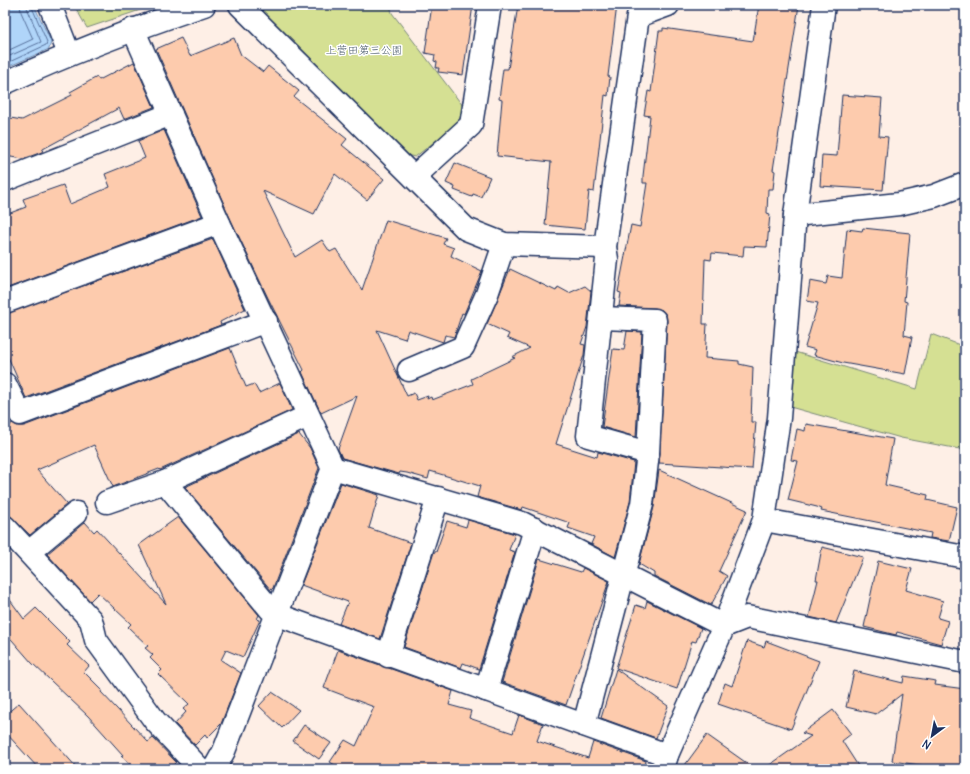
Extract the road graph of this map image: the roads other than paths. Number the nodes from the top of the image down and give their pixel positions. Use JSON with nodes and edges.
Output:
{"nodes":[{"id":1,"x":50,"y":5,"type":"edge"},
{"id":2,"x":204,"y":5,"type":"edge"},
{"id":3,"x":240,"y":5,"type":"edge"},
{"id":4,"x":490,"y":5,"type":"edge"},
{"id":5,"x":668,"y":5,"type":"edge"},
{"id":6,"x":824,"y":5,"type":"edge"},
{"id":7,"x":133,"y":29,"type":"junction"},
{"id":8,"x":69,"y":54,"type":"junction"},
{"id":9,"x":5,"y":83,"type":"edge"},
{"id":10,"x":171,"y":114,"type":"junction"},
{"id":11,"x":414,"y":177,"type":"junction"},
{"id":12,"x":5,"y":180,"type":"edge"},
{"id":13,"x":965,"y":184,"type":"edge"},
{"id":14,"x":795,"y":215,"type":"junction"},
{"id":15,"x":219,"y":223,"type":"junction"},
{"id":16,"x":504,"y":244,"type":"junction"},
{"id":17,"x":604,"y":247,"type":"junction"},
{"id":18,"x":5,"y":302,"type":"edge"},
{"id":19,"x":600,"y":318,"type":"junction"},
{"id":20,"x":266,"y":322,"type":"junction"},
{"id":21,"x":409,"y":370,"type":"dead end"},
{"id":22,"x":5,"y":384,"type":"edge"},
{"id":23,"x":308,"y":416,"type":"junction"},
{"id":24,"x":648,"y":452,"type":"junction"},
{"id":25,"x":333,"y":468,"type":"junction"},
{"id":26,"x":165,"y":482,"type":"junction"},
{"id":27,"x":438,"y":498,"type":"junction"},
{"id":28,"x":107,"y":502,"type":"dead end"},
{"id":29,"x":76,"y":513,"type":"dead end"},
{"id":30,"x":764,"y":520,"type":"junction"},
{"id":31,"x":5,"y":527,"type":"edge"},
{"id":32,"x":535,"y":529,"type":"junction"},
{"id":33,"x":29,"y":552,"type":"junction"},
{"id":34,"x":965,"y":558,"type":"edge"},
{"id":35,"x":624,"y":576,"type":"junction"},
{"id":36,"x":278,"y":615,"type":"junction"},
{"id":37,"x":724,"y":626,"type":"junction"},
{"id":38,"x":388,"y":656,"type":"junction"},
{"id":39,"x":965,"y":662,"type":"edge"},
{"id":40,"x":486,"y":690,"type":"junction"},
{"id":41,"x":584,"y":725,"type":"junction"},
{"id":42,"x":665,"y":762,"type":"edge"},
{"id":43,"x":200,"y":769,"type":"edge"},
{"id":44,"x":214,"y":769,"type":"edge"}],
"edges":[{"from":1,"to":8,"type":"street"},
{"from":2,"to":7,"type":"street"},
{"from":3,"to":11,"type":"street"},
{"from":4,"to":11,"type":"street"},
{"from":5,"to":17,"type":"street"},
{"from":6,"to":14,"type":"street"},
{"from":7,"to":8,"type":"street"},
{"from":7,"to":10,"type":"street"},
{"from":8,"to":9,"type":"street"},
{"from":10,"to":12,"type":"street"},
{"from":10,"to":15,"type":"street"},
{"from":11,"to":16,"type":"street"},
{"from":13,"to":14,"type":"street"},
{"from":14,"to":30,"type":"street"},
{"from":15,"to":18,"type":"street"},
{"from":15,"to":20,"type":"street"},
{"from":16,"to":17,"type":"street"},
{"from":16,"to":21,"type":"street"},
{"from":17,"to":19,"type":"street"},
{"from":19,"to":24,"type":"street"},
{"from":19,"to":24,"type":"street"},
{"from":20,"to":22,"type":"street"},
{"from":20,"to":23,"type":"street"},
{"from":23,"to":25,"type":"street"},
{"from":23,"to":26,"type":"street"},
{"from":24,"to":35,"type":"street"},
{"from":25,"to":27,"type":"street"},
{"from":25,"to":36,"type":"street"},
{"from":26,"to":28,"type":"street"},
{"from":26,"to":36,"type":"street"},
{"from":27,"to":32,"type":"street"},
{"from":27,"to":38,"type":"street"},
{"from":29,"to":33,"type":"street"},
{"from":30,"to":34,"type":"street"},
{"from":30,"to":37,"type":"street"},
{"from":31,"to":33,"type":"street"},
{"from":32,"to":35,"type":"street"},
{"from":32,"to":40,"type":"street"},
{"from":33,"to":43,"type":"street"},
{"from":35,"to":37,"type":"street"},
{"from":35,"to":41,"type":"street"},
{"from":36,"to":38,"type":"street"},
{"from":36,"to":44,"type":"street"},
{"from":37,"to":39,"type":"street"},
{"from":37,"to":42,"type":"street"},
{"from":38,"to":40,"type":"street"},
{"from":40,"to":41,"type":"street"},
{"from":41,"to":42,"type":"street"}]}
